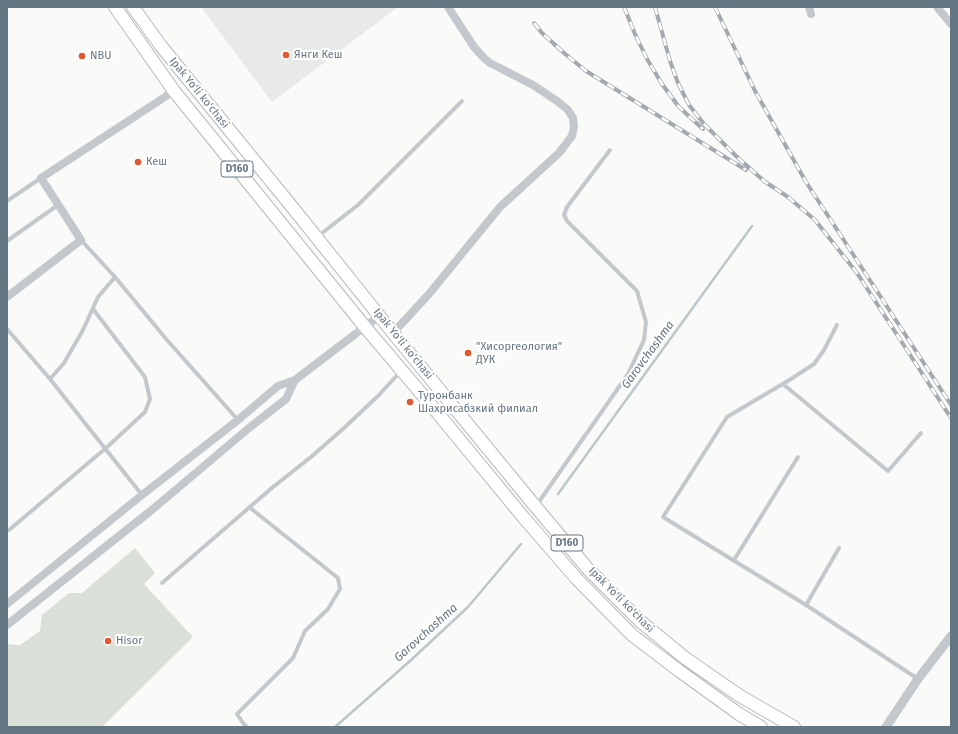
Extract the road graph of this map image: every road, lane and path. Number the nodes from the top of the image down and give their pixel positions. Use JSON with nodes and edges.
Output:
{"nodes":[{"id":1,"x":114,"y":7,"type":"edge"},
{"id":2,"x":133,"y":7,"type":"edge"},
{"id":3,"x":448,"y":7,"type":"edge"},
{"id":4,"x":937,"y":7,"type":"edge"},
{"id":5,"x":951,"y":24,"type":"edge"},
{"id":6,"x":174,"y":91,"type":"junction"},
{"id":7,"x":462,"y":101,"type":"dead end"},
{"id":8,"x":610,"y":150,"type":"dead end"},
{"id":9,"x":41,"y":178,"type":"junction"},
{"id":10,"x":7,"y":201,"type":"edge"},
{"id":11,"x":58,"y":205,"type":"junction"},
{"id":12,"x":317,"y":238,"type":"junction"},
{"id":13,"x":81,"y":240,"type":"junction"},
{"id":14,"x":7,"y":241,"type":"edge"},
{"id":15,"x":115,"y":277,"type":"junction"},
{"id":16,"x":7,"y":297,"type":"edge"},
{"id":17,"x":93,"y":309,"type":"junction"},
{"id":18,"x":379,"y":316,"type":"junction"},
{"id":19,"x":837,"y":325,"type":"dead end"},
{"id":20,"x":365,"y":326,"type":"junction"},
{"id":21,"x":7,"y":329,"type":"edge"},
{"id":22,"x":393,"y":333,"type":"junction"},
{"id":23,"x":402,"y":370,"type":"junction"},
{"id":24,"x":50,"y":379,"type":"junction"},
{"id":25,"x":295,"y":380,"type":"junction"},
{"id":26,"x":783,"y":384,"type":"junction"},
{"id":27,"x":238,"y":420,"type":"junction"},
{"id":28,"x":921,"y":433,"type":"dead end"},
{"id":29,"x":106,"y":448,"type":"junction"},
{"id":30,"x":798,"y":457,"type":"dead end"},
{"id":31,"x":142,"y":495,"type":"junction"},
{"id":32,"x":535,"y":506,"type":"junction"},
{"id":33,"x":249,"y":507,"type":"junction"},
{"id":34,"x":7,"y":530,"type":"edge"},
{"id":35,"x":839,"y":548,"type":"dead end"},
{"id":36,"x":734,"y":560,"type":"junction"},
{"id":37,"x":162,"y":583,"type":"dead end"},
{"id":38,"x":7,"y":604,"type":"edge"},
{"id":39,"x":806,"y":604,"type":"junction"},
{"id":40,"x":7,"y":626,"type":"edge"},
{"id":41,"x":951,"y":636,"type":"edge"},
{"id":42,"x":918,"y":679,"type":"junction"},
{"id":43,"x":247,"y":727,"type":"edge"},
{"id":44,"x":761,"y":727,"type":"edge"},
{"id":45,"x":794,"y":727,"type":"edge"},
{"id":46,"x":886,"y":727,"type":"edge"}],
"edges":[{"from":1,"to":6,"type":"main road","name":"Ipak Yo'li ko'chasi","number":"D160"},
{"from":2,"to":12,"type":"main road","name":"Ipak Yo'li ko'chasi","number":"D160"},
{"from":3,"to":22,"type":"street"},
{"from":4,"to":5,"type":"street"},
{"from":6,"to":9,"type":"street"},
{"from":6,"to":20,"type":"main road","name":"Ipak Yo'li ko'chasi","number":"D160"},
{"from":7,"to":12,"type":"lane"},
{"from":8,"to":32,"type":"lane"},
{"from":9,"to":10,"type":"lane"},
{"from":9,"to":11,"type":"street"},
{"from":11,"to":13,"type":"street"},
{"from":11,"to":14,"type":"lane"},
{"from":12,"to":18,"type":"main road","name":"Ipak Yo'li ko'chasi","number":"D160"},
{"from":13,"to":15,"type":"lane"},
{"from":13,"to":16,"type":"street"},
{"from":15,"to":17,"type":"lane"},
{"from":15,"to":27,"type":"lane"},
{"from":17,"to":24,"type":"lane"},
{"from":17,"to":29,"type":"lane"},
{"from":18,"to":20,"type":"street"},
{"from":18,"to":22,"type":"main road","name":"Ipak Yo'li ko'chasi","number":"D160"},
{"from":19,"to":26,"type":"lane"},
{"from":20,"to":23,"type":"main road","name":"Ipak Yo'li ko'chasi","number":"D160"},
{"from":20,"to":25,"type":"street"},
{"from":21,"to":24,"type":"lane"},
{"from":22,"to":32,"type":"main road","name":"Ipak Yo'li ko'chasi","number":"D160"},
{"from":23,"to":33,"type":"lane"},
{"from":23,"to":44,"type":"main road","name":"Ipak Yo'li ko'chasi","number":"D160"},
{"from":24,"to":29,"type":"lane"},
{"from":25,"to":27,"type":"street"},
{"from":25,"to":40,"type":"street"},
{"from":26,"to":28,"type":"lane"},
{"from":26,"to":36,"type":"lane"},
{"from":27,"to":31,"type":"street"},
{"from":29,"to":31,"type":"lane"},
{"from":29,"to":34,"type":"lane"},
{"from":30,"to":36,"type":"lane"},
{"from":31,"to":38,"type":"street"},
{"from":32,"to":45,"type":"main road","name":"Ipak Yo'li ko'chasi","number":"D160"},
{"from":33,"to":37,"type":"lane"},
{"from":33,"to":43,"type":"lane"},
{"from":35,"to":39,"type":"lane"},
{"from":36,"to":39,"type":"lane"},
{"from":39,"to":42,"type":"lane"},
{"from":41,"to":42,"type":"street"},
{"from":42,"to":46,"type":"street"}]}
